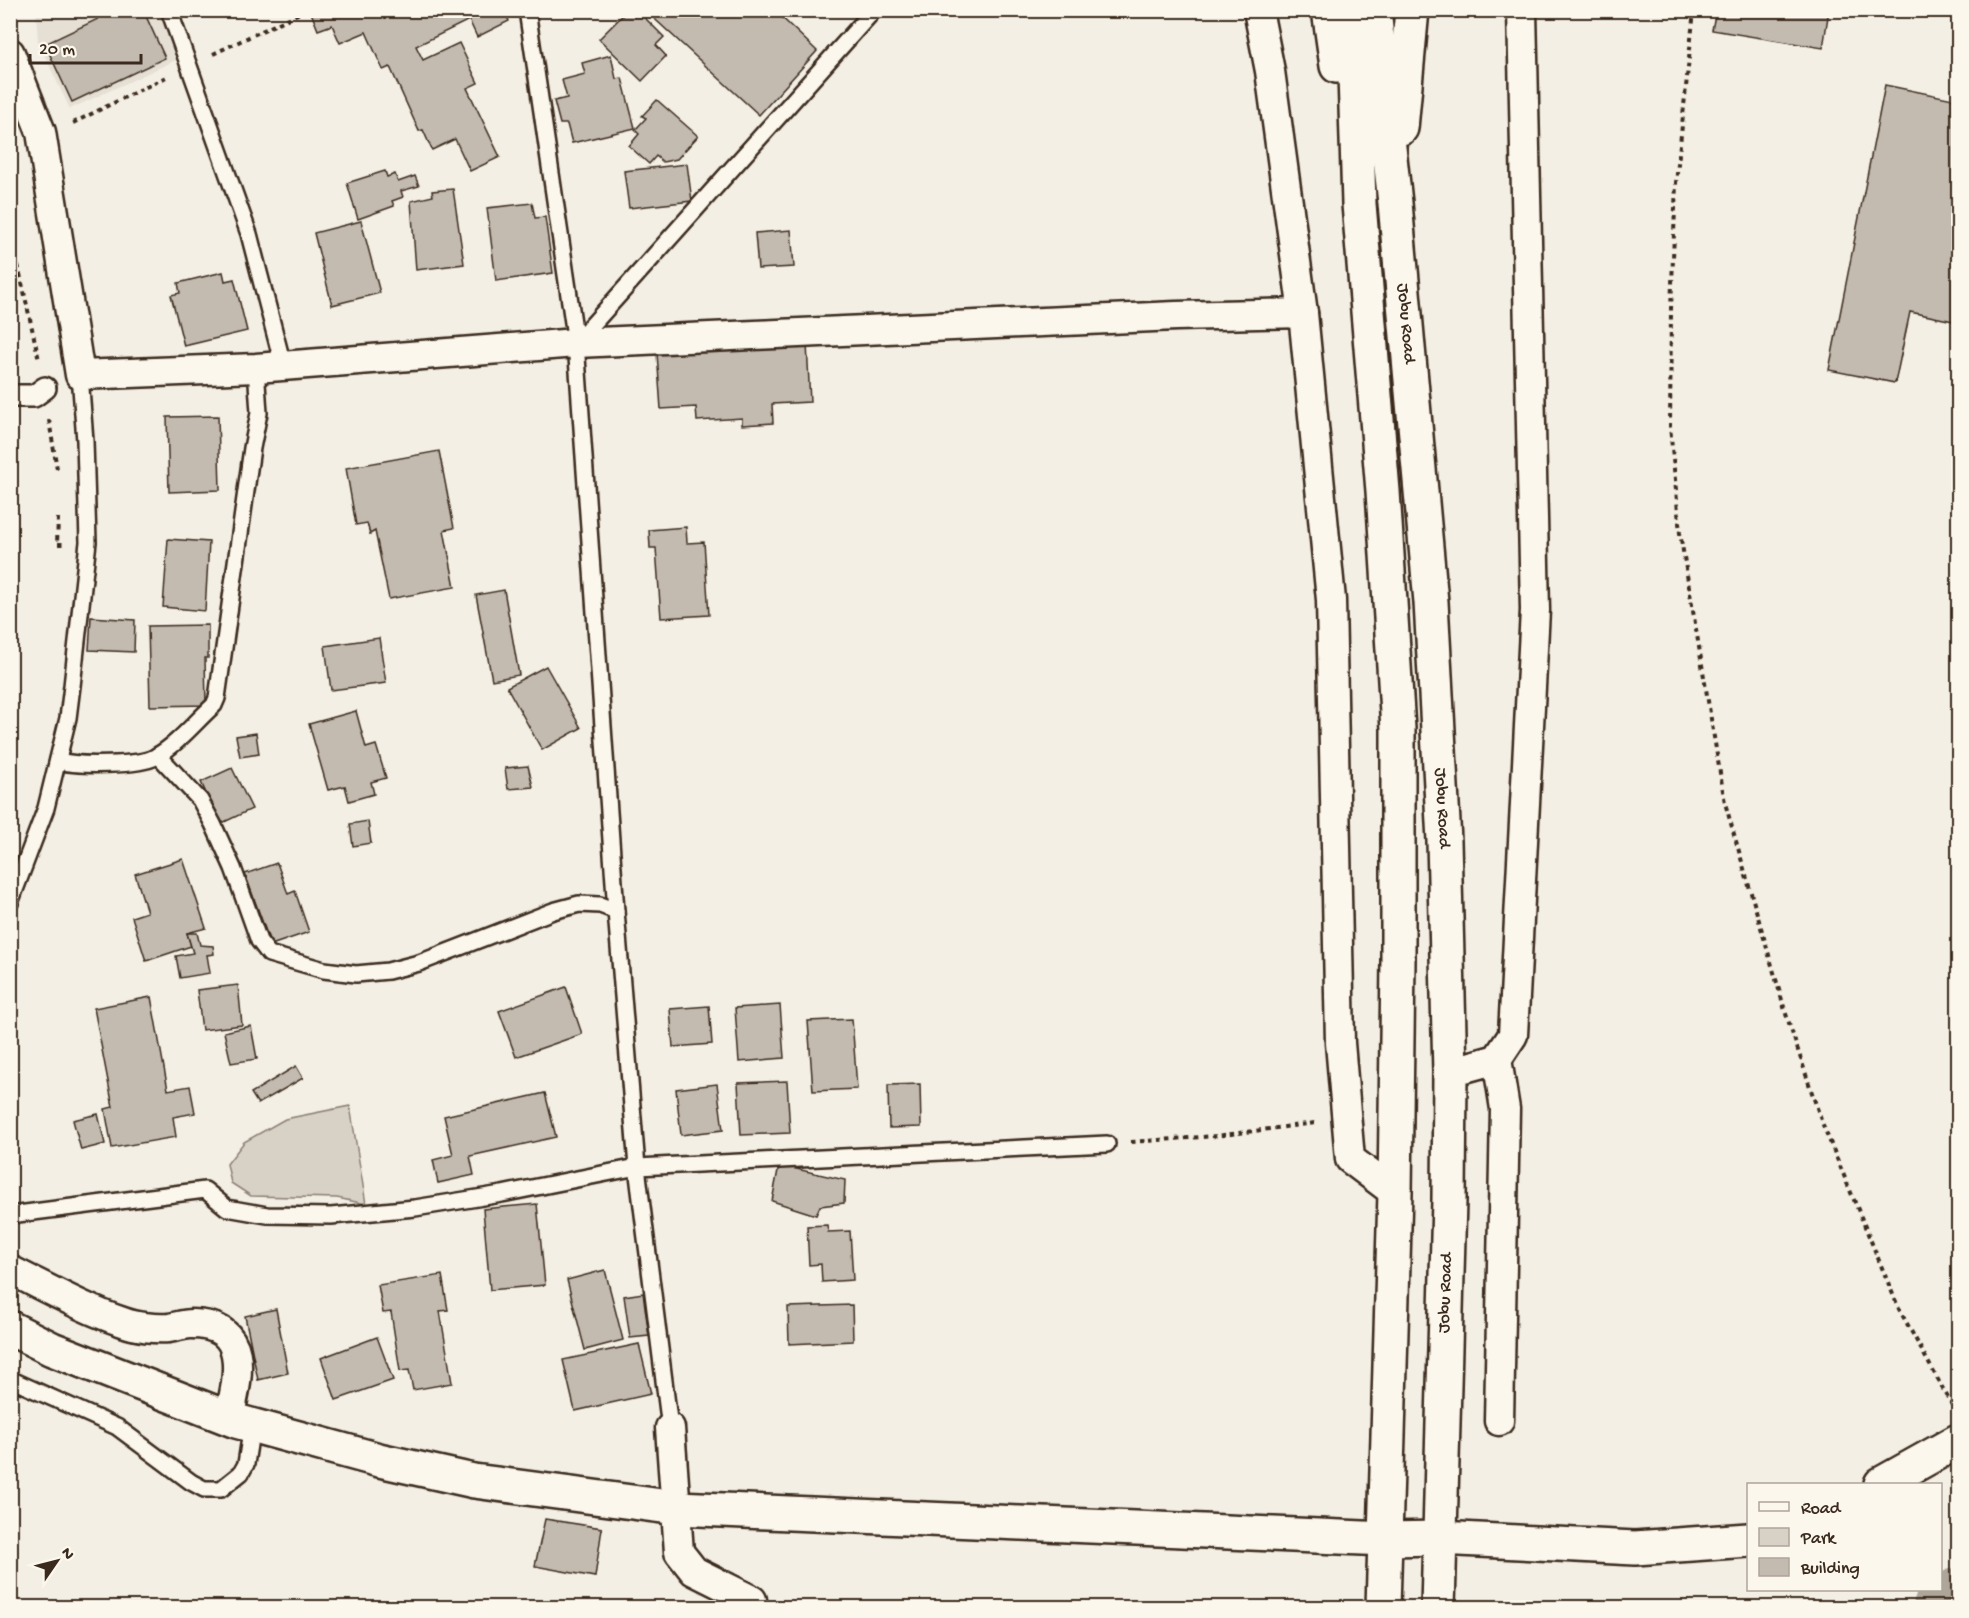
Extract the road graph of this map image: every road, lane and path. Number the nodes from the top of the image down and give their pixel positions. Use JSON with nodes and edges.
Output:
{"nodes":[{"id":1,"x":169,"y":10,"type":"edge"},
{"id":2,"x":527,"y":10,"type":"edge"},
{"id":3,"x":874,"y":10,"type":"edge"},
{"id":4,"x":1258,"y":10,"type":"edge"},
{"id":5,"x":1329,"y":10,"type":"edge"},
{"id":6,"x":1353,"y":10,"type":"edge"},
{"id":7,"x":1374,"y":10,"type":"edge"},
{"id":8,"x":1412,"y":10,"type":"edge"},
{"id":9,"x":1522,"y":10,"type":"edge"},
{"id":10,"x":1694,"y":10,"type":"edge"},
{"id":11,"x":10,"y":53,"type":"edge"},
{"id":12,"x":1395,"y":203,"type":"junction"},
{"id":13,"x":1359,"y":204,"type":"junction"},
{"id":14,"x":1303,"y":313,"type":"junction"},
{"id":15,"x":576,"y":343,"type":"junction"},
{"id":16,"x":269,"y":366,"type":"junction"},
{"id":17,"x":80,"y":375,"type":"junction"},
{"id":18,"x":40,"y":392,"type":"dead end"},
{"id":19,"x":10,"y":396,"type":"edge"},
{"id":20,"x":158,"y":755,"type":"junction"},
{"id":21,"x":58,"y":761,"type":"junction"},
{"id":22,"x":10,"y":903,"type":"edge"},
{"id":23,"x":616,"y":911,"type":"junction"},
{"id":24,"x":1497,"y":1059,"type":"junction"},
{"id":25,"x":1450,"y":1072,"type":"junction"},
{"id":26,"x":1347,"y":1119,"type":"junction"},
{"id":27,"x":1107,"y":1144,"type":"joint"},
{"id":28,"x":637,"y":1167,"type":"junction"},
{"id":29,"x":1395,"y":1193,"type":"junction"},
{"id":30,"x":10,"y":1215,"type":"edge"},
{"id":31,"x":10,"y":1270,"type":"edge"},
{"id":32,"x":10,"y":1328,"type":"edge"},
{"id":33,"x":10,"y":1379,"type":"edge"},
{"id":34,"x":1959,"y":1417,"type":"edge"},
{"id":35,"x":240,"y":1421,"type":"junction"},
{"id":36,"x":1499,"y":1421,"type":"dead end"},
{"id":37,"x":670,"y":1428,"type":"joint"},
{"id":38,"x":1959,"y":1441,"type":"edge"},
{"id":39,"x":1885,"y":1483,"type":"edge"},
{"id":40,"x":677,"y":1508,"type":"junction"},
{"id":41,"x":1440,"y":1538,"type":"junction"},
{"id":42,"x":1386,"y":1539,"type":"junction"},
{"id":43,"x":1747,"y":1540,"type":"edge"},
{"id":44,"x":757,"y":1604,"type":"edge"},
{"id":45,"x":1383,"y":1608,"type":"edge"},
{"id":46,"x":1438,"y":1608,"type":"edge"}],
"edges":[{"from":1,"to":16,"type":"lane"},
{"from":2,"to":15,"type":"lane"},
{"from":3,"to":15,"type":"lane"},
{"from":4,"to":14,"type":"street"},
{"from":5,"to":13,"type":"main road"},
{"from":6,"to":13,"type":"main road","name":"Jobu Road"},
{"from":7,"to":12,"type":"main road","name":"Jobu Road"},
{"from":8,"to":12,"type":"main road"},
{"from":9,"to":24,"type":"street"},
{"from":10,"to":34,"type":"path"},
{"from":11,"to":17,"type":"street"},
{"from":12,"to":25,"type":"main road","name":"Jobu Road"},
{"from":13,"to":29,"type":"main road","name":"Jobu Road"},
{"from":14,"to":15,"type":"street"},
{"from":14,"to":26,"type":"street"},
{"from":15,"to":16,"type":"street"},
{"from":15,"to":23,"type":"lane"},
{"from":16,"to":17,"type":"street"},
{"from":16,"to":20,"type":"lane"},
{"from":17,"to":21,"type":"lane"},
{"from":18,"to":19,"type":"street"},
{"from":20,"to":21,"type":"lane"},
{"from":20,"to":23,"type":"lane"},
{"from":21,"to":22,"type":"lane"},
{"from":23,"to":28,"type":"lane"},
{"from":24,"to":25,"type":"street"},
{"from":24,"to":36,"type":"street"},
{"from":25,"to":41,"type":"main road","name":"Jobu Road"},
{"from":26,"to":27,"type":"path"},
{"from":26,"to":29,"type":"street"},
{"from":27,"to":28,"type":"lane"},
{"from":28,"to":30,"type":"lane"},
{"from":28,"to":37,"type":"lane"},
{"from":29,"to":42,"type":"main road","name":"Jobu Road"},
{"from":31,"to":35,"type":"street"},
{"from":32,"to":35,"type":"main road"},
{"from":33,"to":35,"type":"lane"},
{"from":35,"to":40,"type":"main road"},
{"from":37,"to":40,"type":"street"},
{"from":38,"to":39,"type":"main road"},
{"from":40,"to":42,"type":"main road"},
{"from":40,"to":44,"type":"street"},
{"from":41,"to":42,"type":"main road"},
{"from":41,"to":43,"type":"main road"},
{"from":41,"to":46,"type":"main road","name":"Jobu Road"},
{"from":42,"to":45,"type":"main road","name":"Jobu Road"}]}
